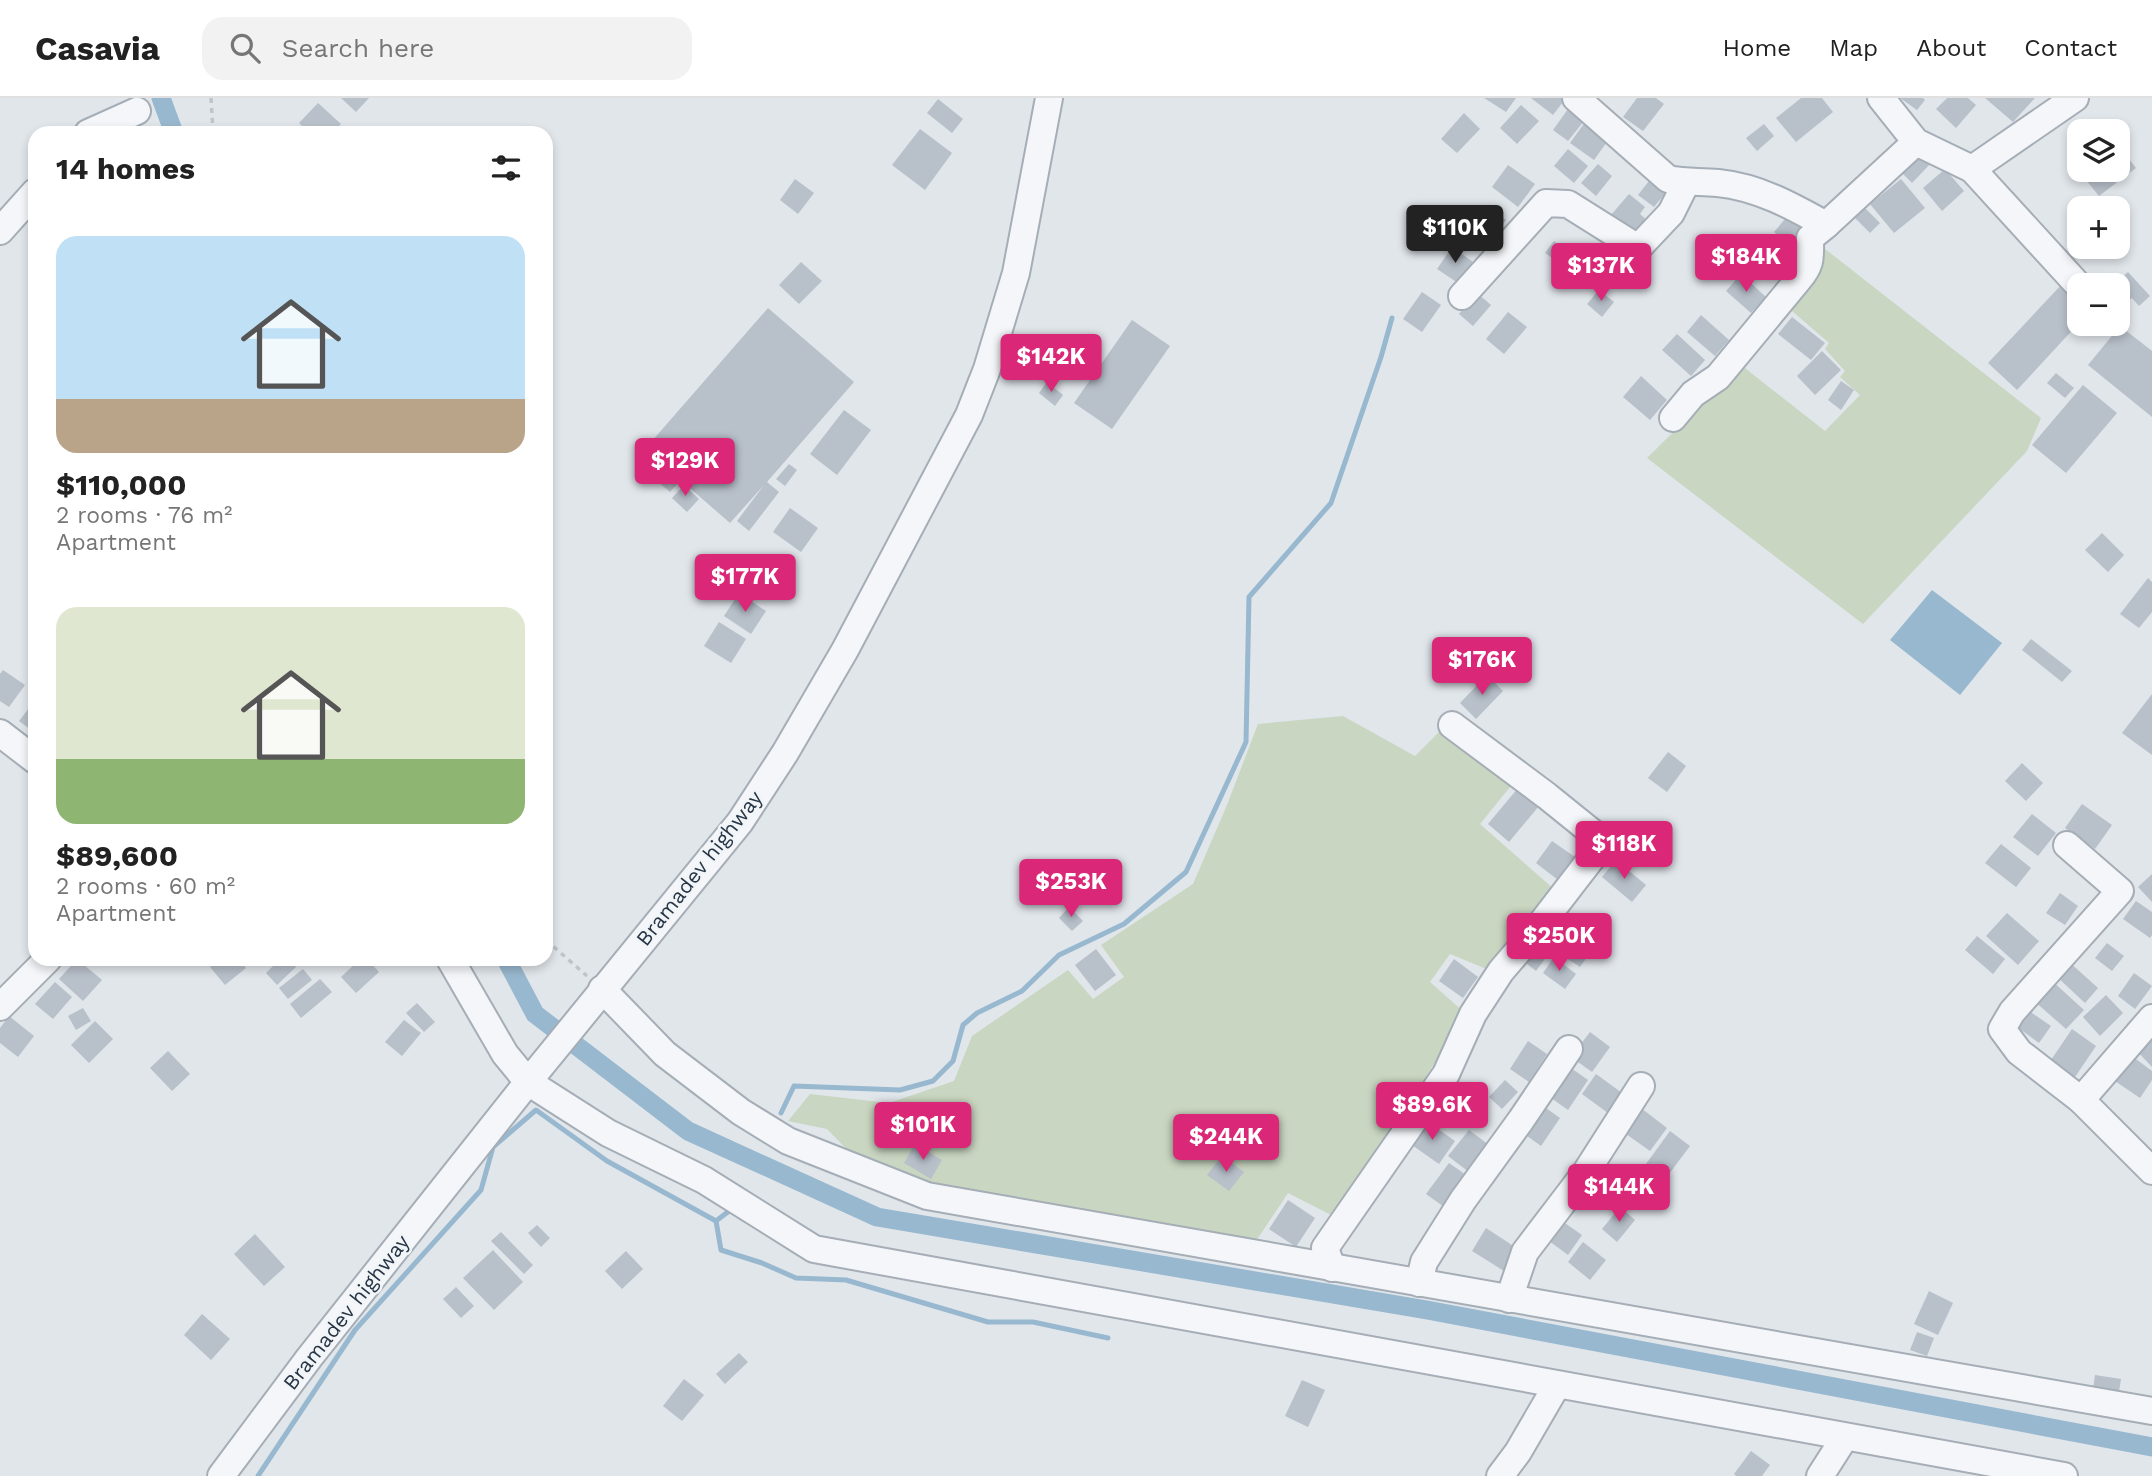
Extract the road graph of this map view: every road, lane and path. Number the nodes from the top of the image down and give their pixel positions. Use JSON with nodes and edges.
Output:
{"nodes":[{"id":1,"x":211,"y":98,"type":"edge"},
{"id":2,"x":1049,"y":98,"type":"edge"},
{"id":3,"x":1576,"y":98,"type":"edge"},
{"id":4,"x":1881,"y":98,"type":"edge"},
{"id":5,"x":2075,"y":98,"type":"edge"},
{"id":6,"x":138,"y":114,"type":"edge"},
{"id":7,"x":106,"y":126,"type":"edge"},
{"id":8,"x":213,"y":126,"type":"edge"},
{"id":9,"x":1916,"y":142,"type":"junction"},
{"id":10,"x":1972,"y":169,"type":"junction"},
{"id":11,"x":1686,"y":183,"type":"junction"},
{"id":12,"x":28,"y":200,"type":"edge"},
{"id":13,"x":1826,"y":225,"type":"junction"},
{"id":14,"x":0,"y":231,"type":"edge"},
{"id":15,"x":2067,"y":273,"type":"edge"},
{"id":16,"x":1462,"y":296,"type":"dead end"},
{"id":17,"x":1673,"y":418,"type":"dead end"},
{"id":18,"x":1451,"y":725,"type":"dead end"},
{"id":19,"x":0,"y":733,"type":"edge"},
{"id":20,"x":28,"y":755,"type":"edge"},
{"id":21,"x":2067,"y":845,"type":"dead end"},
{"id":22,"x":553,"y":947,"type":"edge"},
{"id":23,"x":39,"y":966,"type":"edge"},
{"id":24,"x":454,"y":966,"type":"edge"},
{"id":25,"x":6,"y":990,"type":"edge"},
{"id":26,"x":599,"y":993,"type":"junction"},
{"id":27,"x":2152,"y":1018,"type":"edge"},
{"id":28,"x":1569,"y":1049,"type":"dead end"},
{"id":29,"x":530,"y":1079,"type":"junction"},
{"id":30,"x":1641,"y":1086,"type":"dead end"},
{"id":31,"x":2081,"y":1101,"type":"junction"},
{"id":32,"x":2152,"y":1171,"type":"edge"},
{"id":33,"x":1332,"y":1268,"type":"junction"},
{"id":34,"x":1419,"y":1283,"type":"junction"},
{"id":35,"x":1509,"y":1299,"type":"junction"},
{"id":36,"x":1557,"y":1385,"type":"junction"},
{"id":37,"x":2152,"y":1411,"type":"edge"},
{"id":38,"x":1845,"y":1437,"type":"junction"},
{"id":39,"x":221,"y":1476,"type":"edge"},
{"id":40,"x":1500,"y":1476,"type":"edge"},
{"id":41,"x":1820,"y":1476,"type":"edge"},
{"id":42,"x":2064,"y":1476,"type":"edge"}],
"edges":[{"from":1,"to":8,"type":"path"},
{"from":2,"to":26,"type":"street","name":"Bramadev highway"},
{"from":3,"to":11,"type":"street"},
{"from":4,"to":9,"type":"street"},
{"from":5,"to":10,"type":"street"},
{"from":6,"to":7,"type":"street"},
{"from":9,"to":10,"type":"street"},
{"from":9,"to":13,"type":"street"},
{"from":10,"to":15,"type":"street"},
{"from":11,"to":13,"type":"street"},
{"from":11,"to":16,"type":"street"},
{"from":12,"to":14,"type":"street"},
{"from":13,"to":17,"type":"street"},
{"from":18,"to":33,"type":"street"},
{"from":19,"to":20,"type":"street"},
{"from":21,"to":31,"type":"street"},
{"from":22,"to":26,"type":"path"},
{"from":23,"to":25,"type":"street"},
{"from":24,"to":29,"type":"street"},
{"from":26,"to":29,"type":"street","name":"Bramadev highway"},
{"from":26,"to":33,"type":"street"},
{"from":27,"to":31,"type":"street"},
{"from":28,"to":34,"type":"street"},
{"from":29,"to":36,"type":"street"},
{"from":29,"to":39,"type":"street","name":"Bramadev highway"},
{"from":30,"to":35,"type":"street"},
{"from":31,"to":32,"type":"street"},
{"from":33,"to":34,"type":"street"},
{"from":34,"to":35,"type":"street"},
{"from":35,"to":37,"type":"street"},
{"from":36,"to":38,"type":"street"},
{"from":36,"to":40,"type":"street"},
{"from":38,"to":41,"type":"street"},
{"from":38,"to":42,"type":"street"}]}
